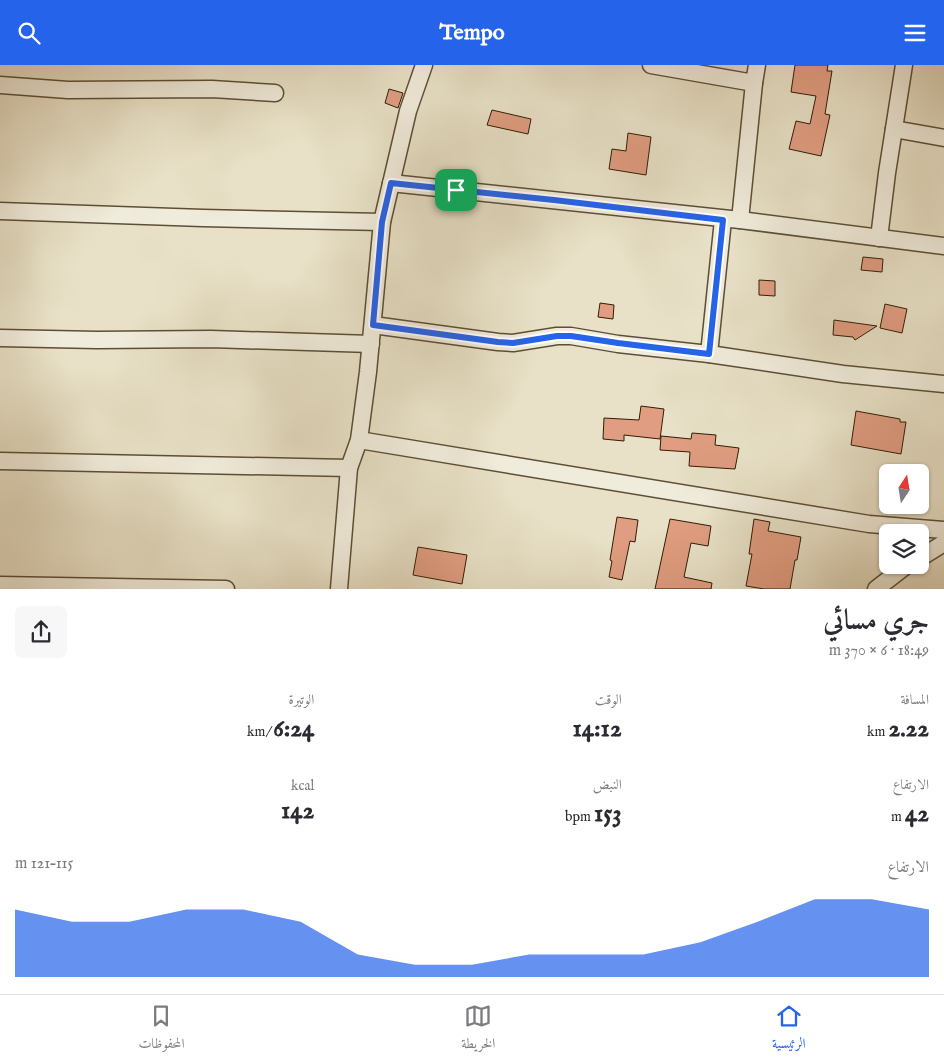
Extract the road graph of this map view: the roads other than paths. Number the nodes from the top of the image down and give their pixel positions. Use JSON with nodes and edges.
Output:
{"nodes":[{"id":1,"x":424,"y":65,"type":"edge"},
{"id":2,"x":651,"y":65,"type":"edge"},
{"id":3,"x":757,"y":65,"type":"edge"},
{"id":4,"x":904,"y":65,"type":"edge"},
{"id":5,"x":754,"y":83,"type":"junction"},
{"id":6,"x":0,"y":85,"type":"edge"},
{"id":7,"x":275,"y":93,"type":"dead end"},
{"id":8,"x":894,"y":129,"type":"junction"},
{"id":9,"x":944,"y":138,"type":"edge"},
{"id":10,"x":391,"y":183,"type":"junction"},
{"id":11,"x":0,"y":211,"type":"edge"},
{"id":12,"x":731,"y":220,"type":"junction"},
{"id":13,"x":382,"y":222,"type":"junction"},
{"id":14,"x":879,"y":238,"type":"junction"},
{"id":15,"x":944,"y":247,"type":"edge"},
{"id":16,"x":373,"y":325,"type":"junction"},
{"id":17,"x":0,"y":338,"type":"edge"},
{"id":18,"x":371,"y":344,"type":"junction"},
{"id":19,"x":709,"y":354,"type":"junction"},
{"id":20,"x":944,"y":384,"type":"edge"},
{"id":21,"x":359,"y":440,"type":"junction"},
{"id":22,"x":0,"y":461,"type":"edge"},
{"id":23,"x":349,"y":469,"type":"junction"},
{"id":24,"x":944,"y":530,"type":"edge"},
{"id":25,"x":944,"y":543,"type":"edge"},
{"id":26,"x":929,"y":552,"type":"edge"},
{"id":27,"x":896,"y":574,"type":"edge"},
{"id":28,"x":0,"y":585,"type":"edge"},
{"id":29,"x":226,"y":589,"type":"edge"},
{"id":30,"x":339,"y":589,"type":"edge"},
{"id":31,"x":876,"y":589,"type":"edge"}],
"edges":[{"from":1,"to":10,"type":"street"},
{"from":2,"to":5,"type":"street"},
{"from":3,"to":5,"type":"street"},
{"from":4,"to":8,"type":"street"},
{"from":5,"to":12,"type":"street"},
{"from":6,"to":7,"type":"street"},
{"from":8,"to":9,"type":"street"},
{"from":8,"to":14,"type":"street"},
{"from":10,"to":12,"type":"street"},
{"from":10,"to":13,"type":"street"},
{"from":11,"to":13,"type":"street"},
{"from":12,"to":14,"type":"street"},
{"from":12,"to":19,"type":"street"},
{"from":13,"to":16,"type":"street"},
{"from":14,"to":15,"type":"street"},
{"from":16,"to":18,"type":"street"},
{"from":16,"to":19,"type":"street"},
{"from":17,"to":18,"type":"street"},
{"from":18,"to":21,"type":"street"},
{"from":19,"to":20,"type":"street"},
{"from":21,"to":23,"type":"street"},
{"from":21,"to":24,"type":"street"},
{"from":22,"to":23,"type":"street"},
{"from":23,"to":30,"type":"street"},
{"from":25,"to":26,"type":"street"},
{"from":27,"to":31,"type":"street"},
{"from":28,"to":29,"type":"street"}]}
